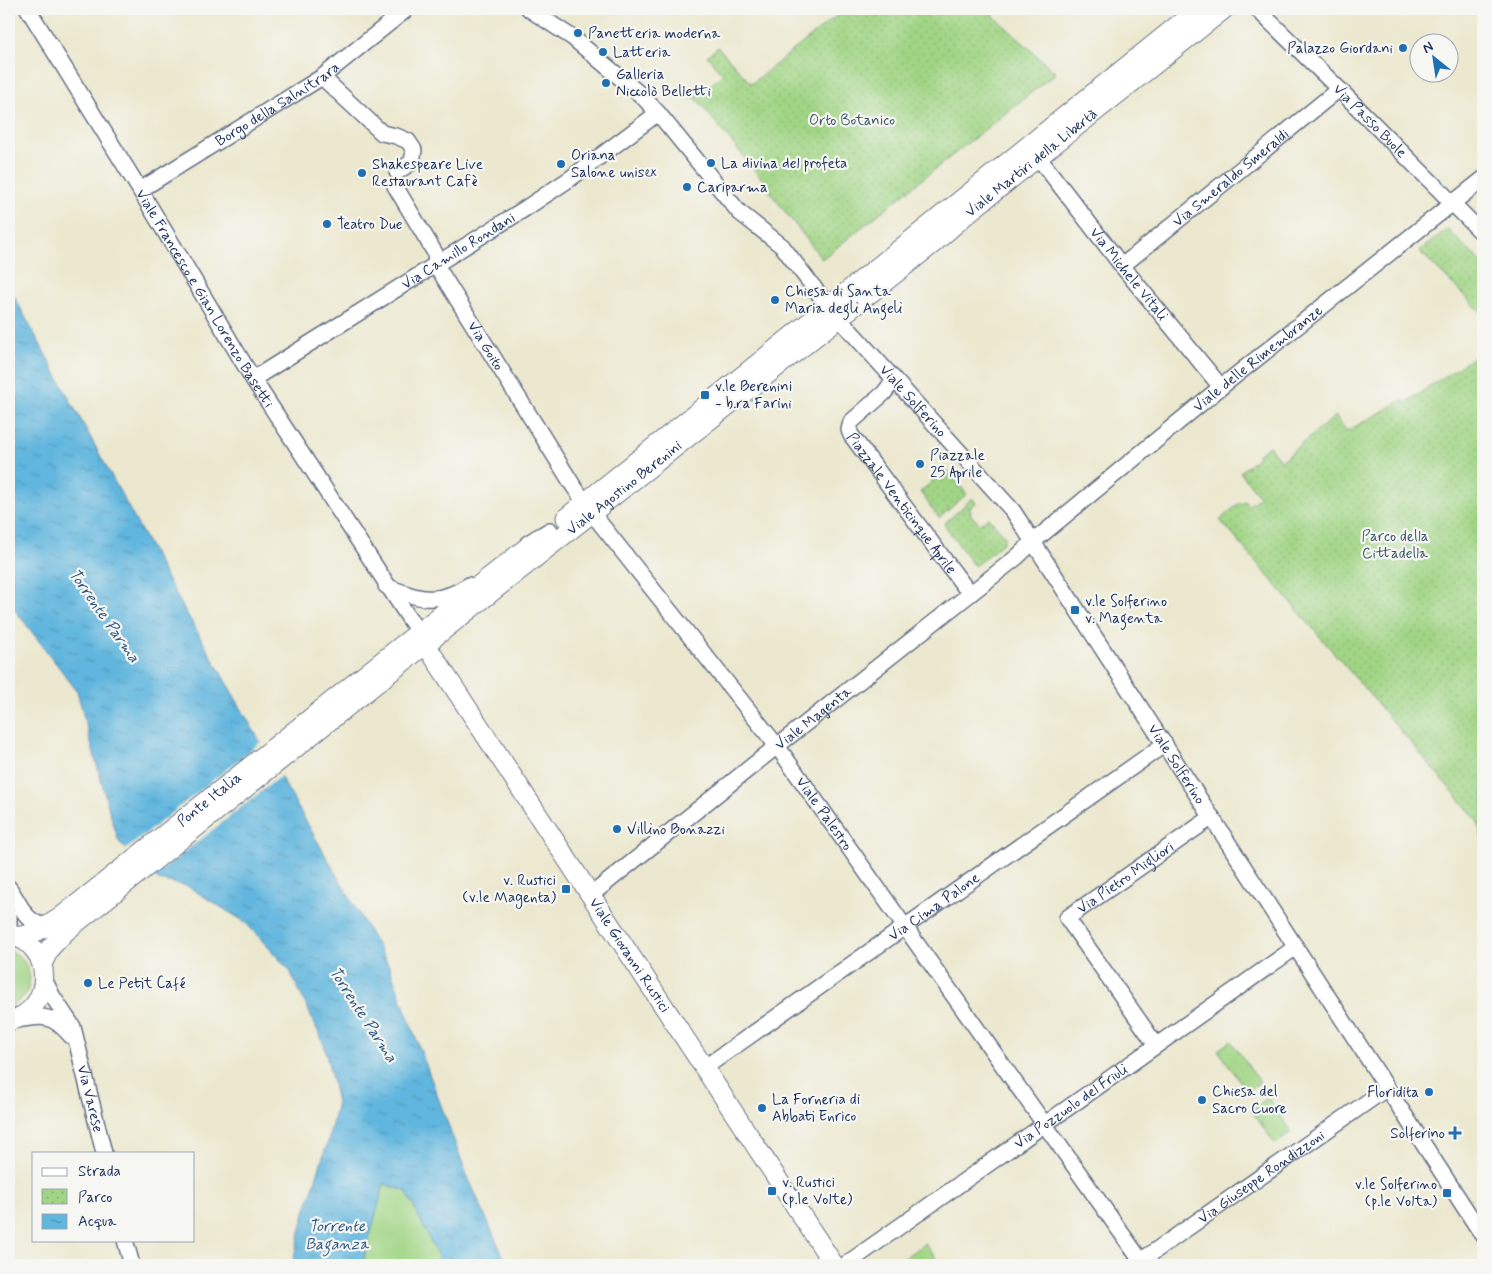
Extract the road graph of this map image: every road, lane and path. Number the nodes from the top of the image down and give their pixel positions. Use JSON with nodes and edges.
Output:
{"nodes":[{"id":1,"x":28,"y":9,"type":"edge"},
{"id":2,"x":530,"y":9,"type":"edge"},
{"id":3,"x":1198,"y":9,"type":"edge"},
{"id":4,"x":1224,"y":9,"type":"edge"},
{"id":5,"x":1257,"y":9,"type":"edge"},
{"id":6,"x":404,"y":10,"type":"edge"},
{"id":7,"x":322,"y":76,"type":"junction"},
{"id":8,"x":1339,"y":89,"type":"junction"},
{"id":9,"x":658,"y":114,"type":"junction"},
{"id":10,"x":1038,"y":158,"type":"junction"},
{"id":11,"x":1483,"y":178,"type":"edge"},
{"id":12,"x":140,"y":190,"type":"junction"},
{"id":13,"x":1452,"y":204,"type":"junction"},
{"id":14,"x":1483,"y":234,"type":"edge"},
{"id":15,"x":436,"y":265,"type":"junction"},
{"id":16,"x":1122,"y":266,"type":"junction"},
{"id":17,"x":834,"y":312,"type":"junction"},
{"id":18,"x":253,"y":379,"type":"junction"},
{"id":19,"x":894,"y":380,"type":"junction"},
{"id":20,"x":1221,"y":387,"type":"junction"},
{"id":21,"x":588,"y":508,"type":"junction"},
{"id":22,"x":550,"y":530,"type":"junction"},
{"id":23,"x":1034,"y":541,"type":"junction"},
{"id":24,"x":386,"y":586,"type":"junction"},
{"id":25,"x":970,"y":594,"type":"junction"},
{"id":26,"x":422,"y":639,"type":"junction"},
{"id":27,"x":404,"y":652,"type":"joint"},
{"id":28,"x":1165,"y":744,"type":"junction"},
{"id":29,"x":777,"y":746,"type":"junction"},
{"id":30,"x":1212,"y":817,"type":"junction"},
{"id":31,"x":9,"y":888,"type":"edge"},
{"id":32,"x":591,"y":896,"type":"junction"},
{"id":33,"x":9,"y":916,"type":"edge"},
{"id":34,"x":904,"y":927,"type":"junction"},
{"id":35,"x":56,"y":930,"type":"junction"},
{"id":36,"x":10,"y":935,"type":"edge"},
{"id":37,"x":1296,"y":947,"type":"junction"},
{"id":38,"x":43,"y":971,"type":"junction"},
{"id":39,"x":10,"y":1021,"type":"edge"},
{"id":40,"x":1156,"y":1045,"type":"junction"},
{"id":41,"x":77,"y":1046,"type":"junction"},
{"id":42,"x":704,"y":1068,"type":"junction"},
{"id":43,"x":1387,"y":1088,"type":"junction"},
{"id":44,"x":1044,"y":1124,"type":"junction"},
{"id":45,"x":104,"y":1152,"type":"edge"},
{"id":46,"x":1483,"y":1236,"type":"edge"},
{"id":47,"x":126,"y":1242,"type":"edge"},
{"id":48,"x":1140,"y":1264,"type":"edge"},
{"id":49,"x":132,"y":1265,"type":"edge"},
{"id":50,"x":834,"y":1265,"type":"edge"},
{"id":51,"x":845,"y":1265,"type":"edge"}],
"edges":[{"from":1,"to":12,"type":"street","name":"Viale Francesco e Gian Lorenzo Basetti"},
{"from":2,"to":9,"type":"street","name":"Viale Solferino"},
{"from":3,"to":17,"type":"main road"},
{"from":4,"to":10,"type":"main road","name":"Viale Martiri della Libertà"},
{"from":5,"to":8,"type":"street","name":"Via Passo Buole"},
{"from":6,"to":7,"type":"street","name":"Borgo della Salnitrara"},
{"from":7,"to":12,"type":"street","name":"Borgo della Salnitrara"},
{"from":7,"to":15,"type":"street","name":"Via Goito"},
{"from":8,"to":13,"type":"street","name":"Via Passo Buole"},
{"from":8,"to":16,"type":"street","name":"Via Smeraldo Smeraldi"},
{"from":9,"to":15,"type":"street","name":"Via Camillo Rondani"},
{"from":9,"to":17,"type":"street","name":"Viale Solferino"},
{"from":10,"to":16,"type":"street","name":"Via Michele Vitali"},
{"from":10,"to":17,"type":"main road","name":"Viale Martiri della Libertà"},
{"from":11,"to":13,"type":"street","name":"Viale delle Rimembranze"},
{"from":12,"to":18,"type":"street","name":"Viale Francesco e Gian Lorenzo Basetti"},
{"from":13,"to":14,"type":"street","name":"Via Passo Buole"},
{"from":13,"to":20,"type":"street","name":"Viale delle Rimembranze"},
{"from":15,"to":18,"type":"street","name":"Via Camillo Rondani"},
{"from":15,"to":21,"type":"street","name":"Via Goito"},
{"from":16,"to":20,"type":"street","name":"Via Michele Vitali"},
{"from":17,"to":19,"type":"street","name":"Viale Solferino"},
{"from":17,"to":21,"type":"main road","name":"Viale Agostino Berenini"},
{"from":18,"to":24,"type":"street","name":"Viale Francesco e Gian Lorenzo Basetti"},
{"from":19,"to":23,"type":"street","name":"Viale Solferino"},
{"from":19,"to":25,"type":"street","name":"Piazzale Venticinque Aprile"},
{"from":20,"to":23,"type":"street","name":"Viale delle Rimembranze"},
{"from":21,"to":22,"type":"main road","name":"Viale Agostino Berenini"},
{"from":21,"to":26,"type":"main road","name":"Viale Agostino Berenini"},
{"from":21,"to":29,"type":"street","name":"Viale Palestro"},
{"from":22,"to":24,"type":"street"},
{"from":22,"to":26,"type":"main road","name":"Viale Agostino Berenini"},
{"from":23,"to":25,"type":"street","name":"Viale Magenta"},
{"from":23,"to":28,"type":"street","name":"Viale Solferino"},
{"from":24,"to":26,"type":"street","name":"Viale Francesco e Gian Lorenzo Basetti"},
{"from":25,"to":29,"type":"street","name":"Viale Magenta"},
{"from":26,"to":27,"type":"main road","name":"Viale Agostino Berenini"},
{"from":26,"to":32,"type":"main road","name":"Viale Giovanni Rustici"},
{"from":27,"to":35,"type":"main road","name":"Ponte Italia"},
{"from":28,"to":30,"type":"street","name":"Viale Solferino"},
{"from":28,"to":34,"type":"street","name":"Via Cima Palone"},
{"from":29,"to":32,"type":"street","name":"Viale Magenta"},
{"from":29,"to":34,"type":"street","name":"Viale Palestro"},
{"from":30,"to":37,"type":"street","name":"Viale Solferino"},
{"from":30,"to":40,"type":"street","name":"Via Pietro Migliori"},
{"from":31,"to":35,"type":"street"},
{"from":32,"to":42,"type":"main road","name":"Viale Giovanni Rustici"},
{"from":33,"to":36,"type":"street"},
{"from":34,"to":42,"type":"street","name":"Via Cima Palone"},
{"from":34,"to":44,"type":"street","name":"Viale Palestro"},
{"from":35,"to":36,"type":"main road","name":"Ponte Italia"},
{"from":35,"to":38,"type":"main road","name":"Ponte Italia"},
{"from":36,"to":38,"type":"main road"},
{"from":37,"to":40,"type":"street","name":"Via Pozzuolo del Friuli"},
{"from":37,"to":43,"type":"street","name":"Viale Solferino"},
{"from":38,"to":39,"type":"main road","name":"Ponte Italia"},
{"from":38,"to":41,"type":"street","name":"Via Varese"},
{"from":39,"to":41,"type":"street","name":"Via Varese"},
{"from":40,"to":44,"type":"street","name":"Via Pozzuolo del Friuli"},
{"from":41,"to":45,"type":"street","name":"Via Varese"},
{"from":42,"to":50,"type":"main road","name":"Viale Giovanni Rustici"},
{"from":43,"to":46,"type":"street","name":"Viale Solferino"},
{"from":43,"to":48,"type":"street","name":"Via Giuseppe Rondizzoni"},
{"from":44,"to":48,"type":"street","name":"Viale Palestro"},
{"from":44,"to":51,"type":"street","name":"Via Pozzuolo del Friuli"},
{"from":47,"to":49,"type":"street"}]}
